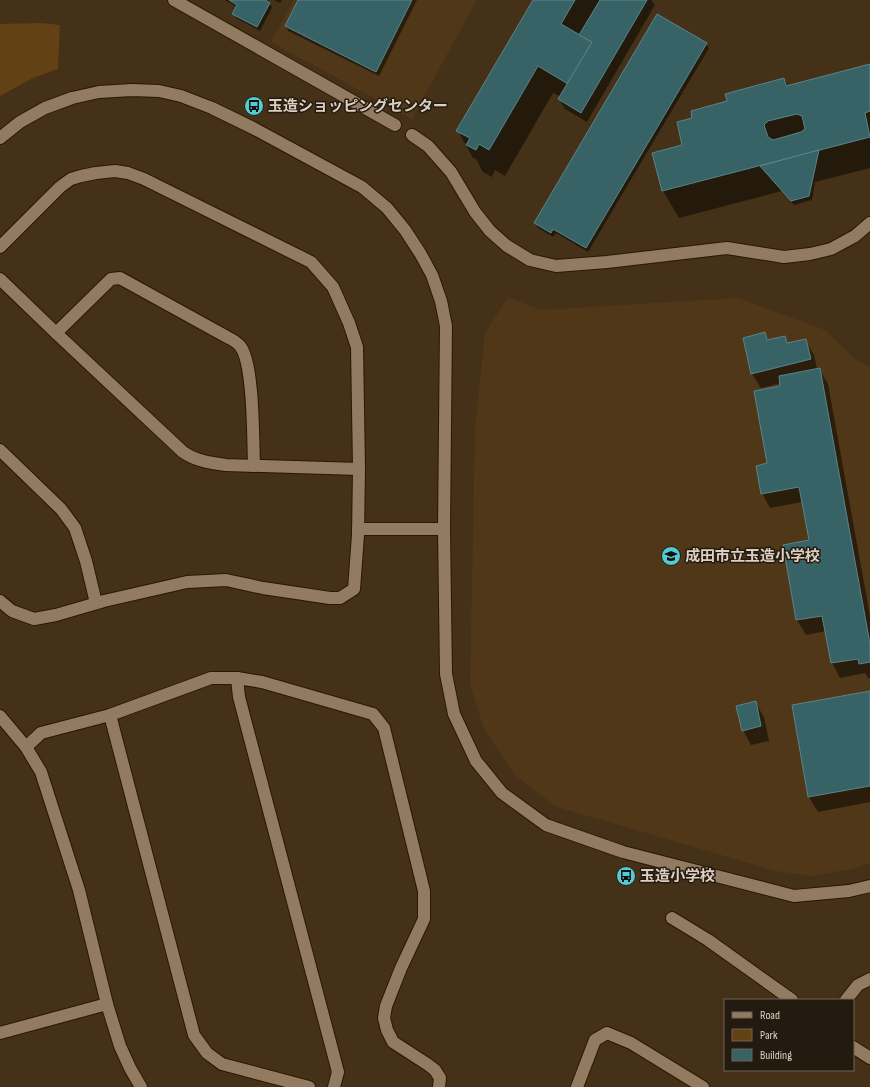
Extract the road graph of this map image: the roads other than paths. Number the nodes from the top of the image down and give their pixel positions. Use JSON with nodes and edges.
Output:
{"nodes":[{"id":1,"x":174,"y":0,"type":"edge"},
{"id":2,"x":395,"y":125,"type":"dead end"},
{"id":3,"x":412,"y":135,"type":"dead end"},
{"id":4,"x":0,"y":138,"type":"edge"},
{"id":5,"x":870,"y":223,"type":"edge"},
{"id":6,"x":0,"y":247,"type":"edge"},
{"id":7,"x":0,"y":279,"type":"edge"},
{"id":8,"x":56,"y":333,"type":"junction"},
{"id":9,"x":0,"y":450,"type":"edge"},
{"id":10,"x":254,"y":466,"type":"junction"},
{"id":11,"x":359,"y":469,"type":"junction"},
{"id":12,"x":358,"y":529,"type":"junction"},
{"id":13,"x":444,"y":529,"type":"junction"},
{"id":14,"x":0,"y":601,"type":"edge"},
{"id":15,"x":96,"y":603,"type":"junction"},
{"id":16,"x":237,"y":678,"type":"junction"},
{"id":17,"x":110,"y":715,"type":"junction"},
{"id":18,"x":0,"y":716,"type":"edge"},
{"id":19,"x":26,"y":747,"type":"junction"},
{"id":20,"x":870,"y":886,"type":"edge"},
{"id":21,"x":672,"y":918,"type":"dead end"},
{"id":22,"x":870,"y":979,"type":"edge"},
{"id":23,"x":791,"y":999,"type":"edge"},
{"id":24,"x":847,"y":999,"type":"edge"},
{"id":25,"x":107,"y":1004,"type":"junction"},
{"id":26,"x":0,"y":1033,"type":"edge"},
{"id":27,"x":854,"y":1048,"type":"edge"},
{"id":28,"x":870,"y":1058,"type":"edge"},
{"id":29,"x":700,"y":1086,"type":"edge"},
{"id":30,"x":141,"y":1087,"type":"edge"},
{"id":31,"x":309,"y":1087,"type":"edge"},
{"id":32,"x":334,"y":1087,"type":"edge"},
{"id":33,"x":439,"y":1087,"type":"edge"},
{"id":34,"x":577,"y":1087,"type":"edge"}],
"edges":[{"from":1,"to":2,"type":"street"},
{"from":3,"to":5,"type":"street"},
{"from":4,"to":13,"type":"street"},
{"from":6,"to":11,"type":"street"},
{"from":7,"to":8,"type":"street"},
{"from":8,"to":10,"type":"street"},
{"from":8,"to":10,"type":"street"},
{"from":9,"to":15,"type":"street"},
{"from":10,"to":11,"type":"street"},
{"from":11,"to":12,"type":"street"},
{"from":12,"to":13,"type":"street"},
{"from":12,"to":15,"type":"street"},
{"from":13,"to":20,"type":"street"},
{"from":14,"to":15,"type":"street"},
{"from":16,"to":17,"type":"street"},
{"from":16,"to":32,"type":"street"},
{"from":16,"to":33,"type":"street"},
{"from":17,"to":19,"type":"street"},
{"from":17,"to":31,"type":"street"},
{"from":18,"to":19,"type":"street"},
{"from":19,"to":25,"type":"street"},
{"from":21,"to":23,"type":"street"},
{"from":22,"to":24,"type":"street"},
{"from":25,"to":26,"type":"street"},
{"from":25,"to":30,"type":"street"},
{"from":27,"to":28,"type":"street"},
{"from":29,"to":34,"type":"street"}]}
